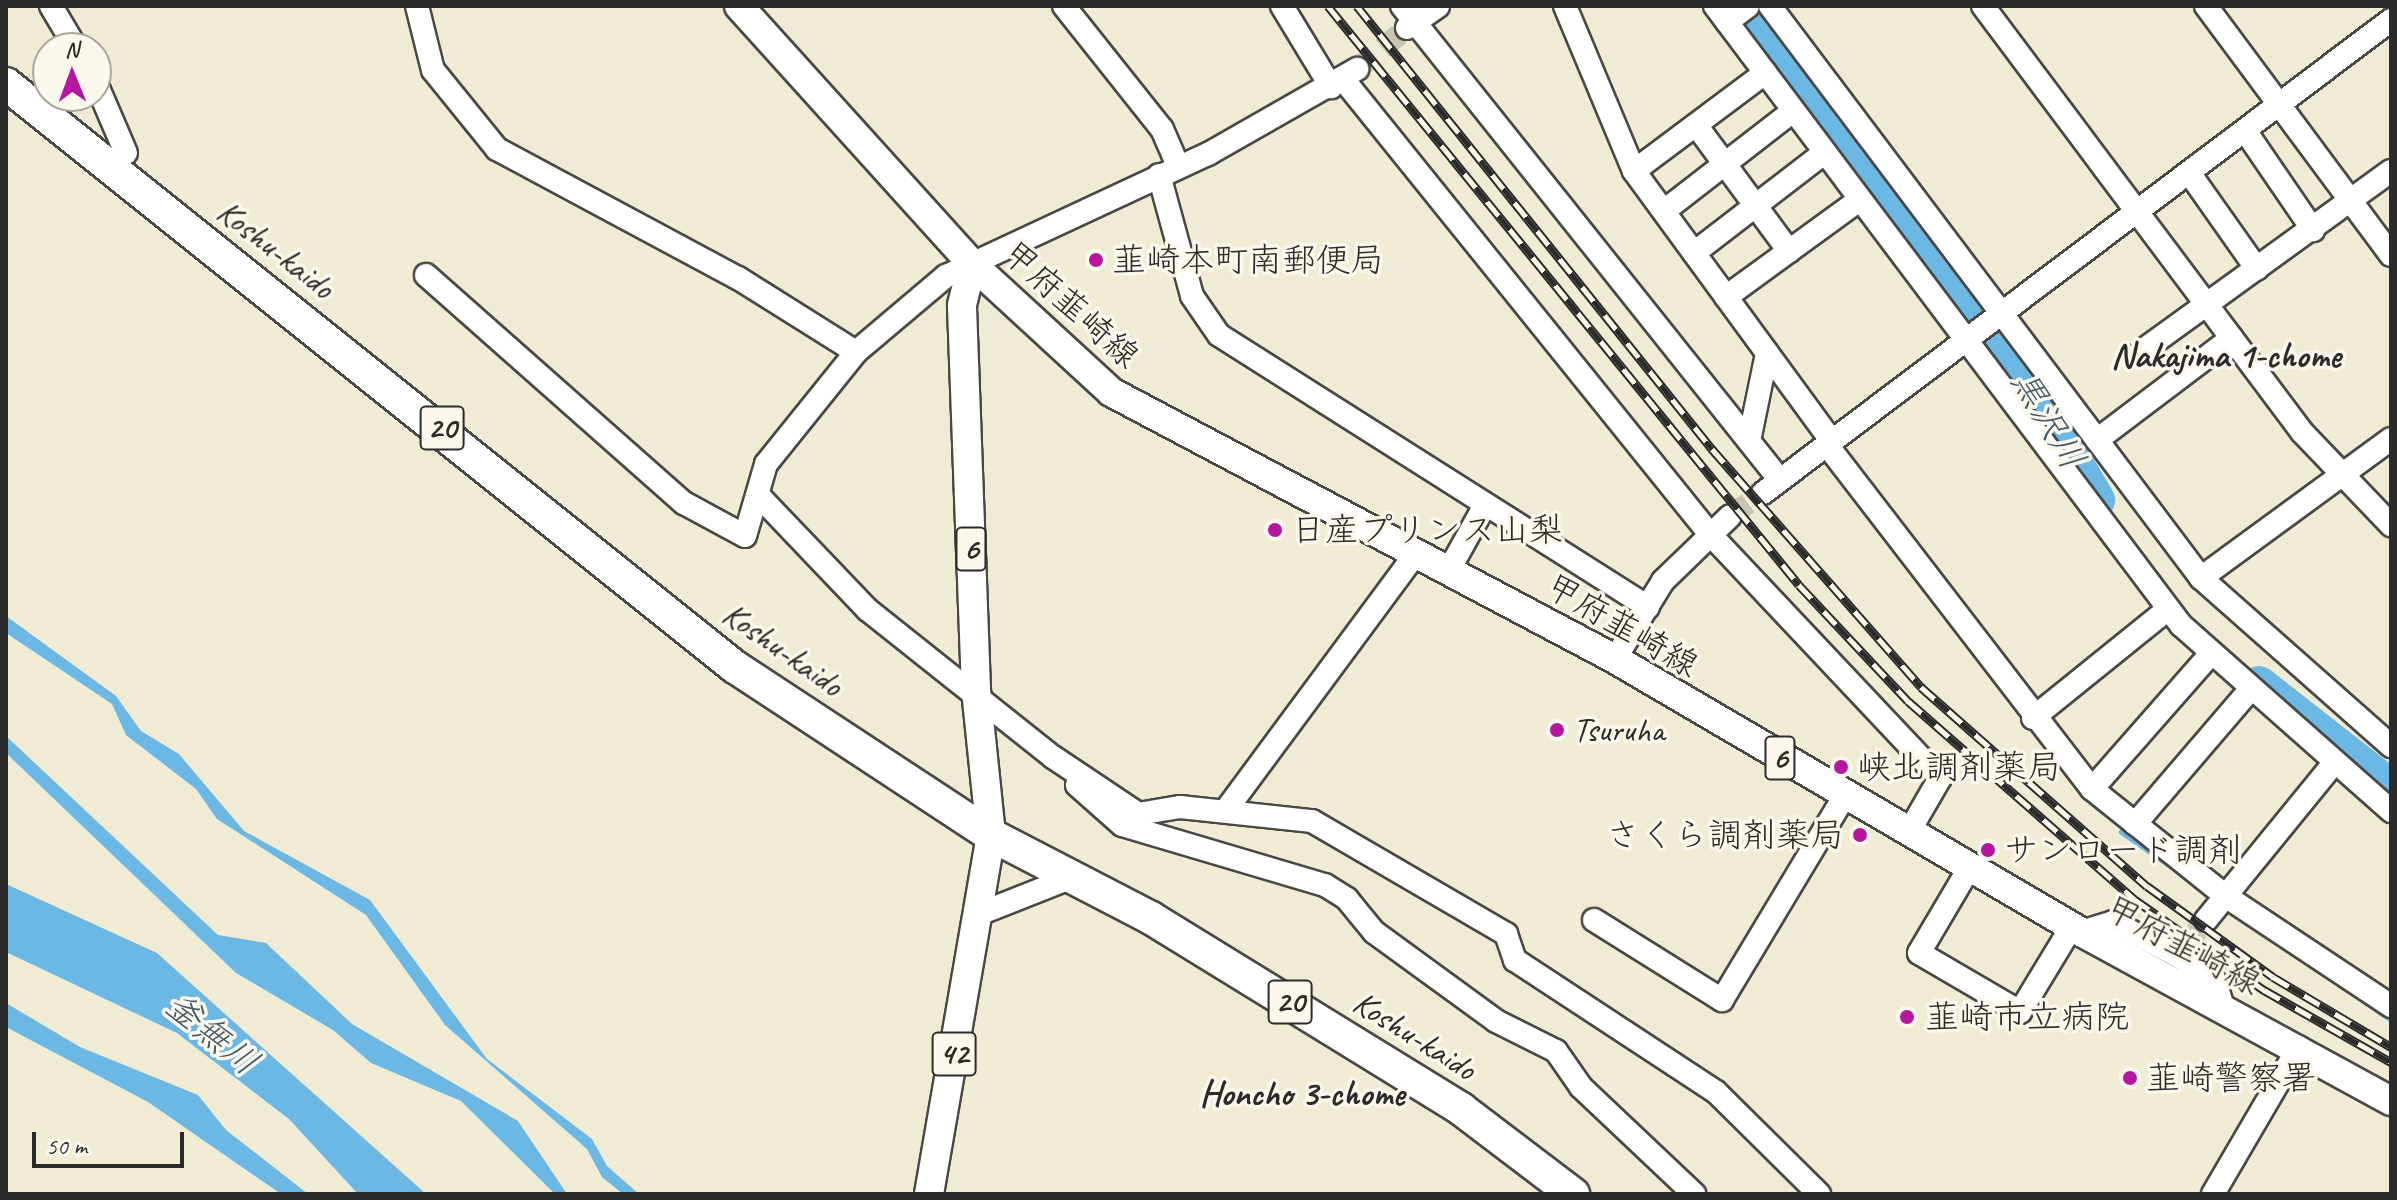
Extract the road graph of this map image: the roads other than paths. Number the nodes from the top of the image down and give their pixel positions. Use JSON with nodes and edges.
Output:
{"nodes":[{"id":1,"x":51,"y":6,"type":"edge"},
{"id":2,"x":417,"y":6,"type":"edge"},
{"id":3,"x":739,"y":6,"type":"edge"},
{"id":4,"x":1064,"y":6,"type":"edge"},
{"id":5,"x":1282,"y":6,"type":"edge"},
{"id":6,"x":1438,"y":6,"type":"edge"},
{"id":7,"x":1565,"y":6,"type":"edge"},
{"id":8,"x":1748,"y":6,"type":"edge"},
{"id":9,"x":1770,"y":6,"type":"edge"},
{"id":10,"x":1983,"y":6,"type":"edge"},
{"id":11,"x":2206,"y":6,"type":"edge"},
{"id":12,"x":1721,"y":14,"type":"edge"},
{"id":13,"x":1408,"y":19,"type":"edge"},
{"id":14,"x":2391,"y":20,"type":"edge"},
{"id":15,"x":66,"y":32,"type":"edge"},
{"id":16,"x":1765,"y":73,"type":"junction"},
{"id":17,"x":1344,"y":78,"type":"junction"},
{"id":18,"x":6,"y":84,"type":"edge"},
{"id":19,"x":2281,"y":106,"type":"junction"},
{"id":20,"x":1793,"y":111,"type":"junction"},
{"id":21,"x":108,"y":112,"type":"edge"},
{"id":22,"x":1696,"y":125,"type":"junction"},
{"id":23,"x":2246,"y":132,"type":"junction"},
{"id":24,"x":126,"y":153,"type":"dead end"},
{"id":25,"x":1824,"y":153,"type":"junction"},
{"id":26,"x":1725,"y":164,"type":"junction"},
{"id":27,"x":1168,"y":171,"type":"junction"},
{"id":28,"x":1634,"y":171,"type":"junction"},
{"id":29,"x":2391,"y":171,"type":"edge"},
{"id":30,"x":2190,"y":174,"type":"junction"},
{"id":31,"x":1859,"y":200,"type":"junction"},
{"id":32,"x":2352,"y":202,"type":"junction"},
{"id":33,"x":1755,"y":205,"type":"junction"},
{"id":34,"x":1664,"y":211,"type":"junction"},
{"id":35,"x":2139,"y":212,"type":"junction"},
{"id":36,"x":2313,"y":230,"type":"junction"},
{"id":37,"x":1789,"y":251,"type":"junction"},
{"id":38,"x":1694,"y":253,"type":"junction"},
{"id":39,"x":2391,"y":255,"type":"edge"},
{"id":40,"x":972,"y":264,"type":"junction"},
{"id":41,"x":2257,"y":269,"type":"junction"},
{"id":42,"x":426,"y":275,"type":"dead end"},
{"id":43,"x":1726,"y":297,"type":"junction"},
{"id":44,"x":2208,"y":305,"type":"junction"},
{"id":45,"x":2003,"y":313,"type":"junction"},
{"id":46,"x":2232,"y":338,"type":"junction"},
{"id":47,"x":1965,"y":342,"type":"junction"},
{"id":48,"x":2142,"y":351,"type":"dead end"},
{"id":49,"x":856,"y":352,"type":"junction"},
{"id":50,"x":1767,"y":353,"type":"junction"},
{"id":51,"x":2391,"y":439,"type":"edge"},
{"id":52,"x":2097,"y":440,"type":"junction"},
{"id":53,"x":1749,"y":441,"type":"junction"},
{"id":54,"x":1829,"y":443,"type":"junction"},
{"id":55,"x":2340,"y":479,"type":"junction"},
{"id":56,"x":760,"y":497,"type":"junction"},
{"id":57,"x":1485,"y":505,"type":"junction"},
{"id":58,"x":1730,"y":516,"type":"tunnel mouth"},
{"id":59,"x":2391,"y":525,"type":"edge"},
{"id":60,"x":1709,"y":533,"type":"junction"},
{"id":61,"x":1416,"y":553,"type":"junction"},
{"id":62,"x":1449,"y":570,"type":"junction"},
{"id":63,"x":2201,"y":578,"type":"junction"},
{"id":64,"x":1648,"y":607,"type":"junction"},
{"id":65,"x":2168,"y":609,"type":"junction"},
{"id":66,"x":2208,"y":657,"type":"junction"},
{"id":67,"x":1615,"y":659,"type":"junction"},
{"id":68,"x":976,"y":689,"type":"junction"},
{"id":69,"x":2249,"y":691,"type":"junction"},
{"id":70,"x":2033,"y":718,"type":"junction"},
{"id":71,"x":2391,"y":746,"type":"edge"},
{"id":72,"x":1053,"y":757,"type":"junction"},
{"id":73,"x":2335,"y":762,"type":"junction"},
{"id":74,"x":2092,"y":789,"type":"junction"},
{"id":75,"x":1846,"y":794,"type":"junction"},
{"id":76,"x":1226,"y":810,"type":"junction"},
{"id":77,"x":2391,"y":811,"type":"edge"},
{"id":78,"x":2135,"y":824,"type":"junction"},
{"id":79,"x":1911,"y":828,"type":"junction"},
{"id":80,"x":991,"y":835,"type":"junction"},
{"id":81,"x":1971,"y":865,"type":"junction"},
{"id":82,"x":1075,"y":876,"type":"junction"},
{"id":83,"x":2227,"y":897,"type":"junction"},
{"id":84,"x":979,"y":914,"type":"junction"},
{"id":85,"x":1594,"y":920,"type":"dead end"},
{"id":86,"x":2206,"y":920,"type":"tunnel mouth"},
{"id":87,"x":2076,"y":929,"type":"junction"},
{"id":88,"x":2391,"y":1006,"type":"edge"},
{"id":89,"x":2223,"y":1007,"type":"junction"},
{"id":90,"x":2299,"y":1047,"type":"junction"},
{"id":91,"x":1716,"y":1092,"type":"junction"},
{"id":92,"x":2391,"y":1101,"type":"edge"},
{"id":93,"x":929,"y":1194,"type":"edge"},
{"id":94,"x":1573,"y":1194,"type":"edge"},
{"id":95,"x":1694,"y":1194,"type":"edge"},
{"id":96,"x":1819,"y":1194,"type":"edge"},
{"id":97,"x":1833,"y":1194,"type":"edge"},
{"id":98,"x":2213,"y":1194,"type":"edge"}],
"edges":[{"from":1,"to":15,"type":"street"},
{"from":2,"to":49,"type":"street"},
{"from":3,"to":40,"type":"main road","name":"甲府韮崎線","number":"6"},
{"from":4,"to":27,"type":"street"},
{"from":5,"to":17,"type":"street"},
{"from":6,"to":13,"type":"street"},
{"from":7,"to":28,"type":"street"},
{"from":8,"to":12,"type":"street"},
{"from":9,"to":45,"type":"street"},
{"from":10,"to":35,"type":"street"},
{"from":11,"to":19,"type":"street"},
{"from":12,"to":16,"type":"street"},
{"from":13,"to":53,"type":"street"},
{"from":14,"to":19,"type":"street"},
{"from":16,"to":20,"type":"street"},
{"from":16,"to":22,"type":"street"},
{"from":17,"to":27,"type":"street"},
{"from":17,"to":60,"type":"street"},
{"from":18,"to":80,"type":"highway","name":"Koshu-kaido","number":"20"},
{"from":19,"to":23,"type":"street"},
{"from":19,"to":32,"type":"street"},
{"from":20,"to":25,"type":"street"},
{"from":20,"to":26,"type":"street"},
{"from":21,"to":24,"type":"street"},
{"from":22,"to":26,"type":"street"},
{"from":22,"to":28,"type":"street"},
{"from":23,"to":30,"type":"street"},
{"from":23,"to":36,"type":"street"},
{"from":25,"to":31,"type":"street"},
{"from":25,"to":33,"type":"street"},
{"from":26,"to":33,"type":"street"},
{"from":26,"to":34,"type":"street"},
{"from":27,"to":40,"type":"street"},
{"from":27,"to":57,"type":"street"},
{"from":28,"to":34,"type":"street"},
{"from":29,"to":32,"type":"street"},
{"from":30,"to":35,"type":"street"},
{"from":30,"to":41,"type":"street"},
{"from":31,"to":37,"type":"street"},
{"from":31,"to":47,"type":"street"},
{"from":32,"to":36,"type":"street"},
{"from":32,"to":39,"type":"street"},
{"from":33,"to":37,"type":"street"},
{"from":33,"to":38,"type":"street"},
{"from":34,"to":38,"type":"street"},
{"from":35,"to":44,"type":"street"},
{"from":35,"to":45,"type":"street"},
{"from":36,"to":41,"type":"street"},
{"from":37,"to":43,"type":"street"},
{"from":38,"to":43,"type":"street"},
{"from":40,"to":49,"type":"street"},
{"from":40,"to":61,"type":"main road","name":"甲府韮崎線","number":"6"},
{"from":40,"to":68,"type":"main road","number":"6"},
{"from":41,"to":44,"type":"street"},
{"from":42,"to":56,"type":"street"},
{"from":43,"to":50,"type":"street"},
{"from":44,"to":46,"type":"street"},
{"from":44,"to":48,"type":"street"},
{"from":45,"to":47,"type":"street"},
{"from":45,"to":52,"type":"street"},
{"from":46,"to":52,"type":"street"},
{"from":46,"to":55,"type":"street"},
{"from":47,"to":54,"type":"street"},
{"from":47,"to":65,"type":"street"},
{"from":49,"to":56,"type":"street"},
{"from":50,"to":53,"type":"street"},
{"from":50,"to":54,"type":"street"},
{"from":51,"to":55,"type":"street"},
{"from":52,"to":63,"type":"street"},
{"from":53,"to":54,"type":"street"},
{"from":54,"to":70,"type":"street"},
{"from":55,"to":59,"type":"street"},
{"from":55,"to":63,"type":"street"},
{"from":56,"to":68,"type":"street"},
{"from":57,"to":62,"type":"street"},
{"from":57,"to":64,"type":"street"},
{"from":58,"to":60,"type":"street"},
{"from":60,"to":64,"type":"street"},
{"from":60,"to":79,"type":"street"},
{"from":61,"to":62,"type":"main road","name":"甲府韮崎線","number":"6"},
{"from":61,"to":76,"type":"street"},
{"from":62,"to":67,"type":"main road","name":"甲府韮崎線","number":"6"},
{"from":63,"to":71,"type":"street"},
{"from":64,"to":67,"type":"street"},
{"from":65,"to":66,"type":"street"},
{"from":65,"to":70,"type":"street"},
{"from":66,"to":69,"type":"street"},
{"from":66,"to":74,"type":"street"},
{"from":67,"to":75,"type":"main road","name":"甲府韮崎線","number":"6"},
{"from":68,"to":72,"type":"street"},
{"from":68,"to":80,"type":"main road","number":"6"},
{"from":69,"to":73,"type":"street"},
{"from":69,"to":78,"type":"street"},
{"from":70,"to":74,"type":"street"},
{"from":72,"to":76,"type":"street"},
{"from":72,"to":95,"type":"street"},
{"from":73,"to":77,"type":"street"},
{"from":73,"to":83,"type":"street"},
{"from":74,"to":78,"type":"street"},
{"from":75,"to":79,"type":"main road","name":"甲府韮崎線","number":"6"},
{"from":75,"to":85,"type":"street"},
{"from":76,"to":91,"type":"street"},
{"from":78,"to":83,"type":"street"},
{"from":79,"to":81,"type":"main road","name":"甲府韮崎線","number":"6"},
{"from":80,"to":82,"type":"highway","name":"Koshu-kaido","number":"20"},
{"from":80,"to":84,"type":"main road","number":"42"},
{"from":81,"to":87,"type":"main road","name":"甲府韮崎線","number":"6"},
{"from":81,"to":87,"type":"street"},
{"from":82,"to":84,"type":"street"},
{"from":82,"to":94,"type":"highway","name":"Koshu-kaido","number":"20"},
{"from":83,"to":86,"type":"street"},
{"from":83,"to":88,"type":"street"},
{"from":84,"to":93,"type":"main road","number":"42"},
{"from":87,"to":89,"type":"main road","name":"甲府韮崎線","number":"6"},
{"from":87,"to":89,"type":"street"},
{"from":89,"to":90,"type":"main road","name":"甲府韮崎線","number":"6"},
{"from":90,"to":92,"type":"main road","name":"甲府韮崎線","number":"6"},
{"from":90,"to":98,"type":"street"},
{"from":91,"to":96,"type":"street"},
{"from":91,"to":97,"type":"street"}]}
